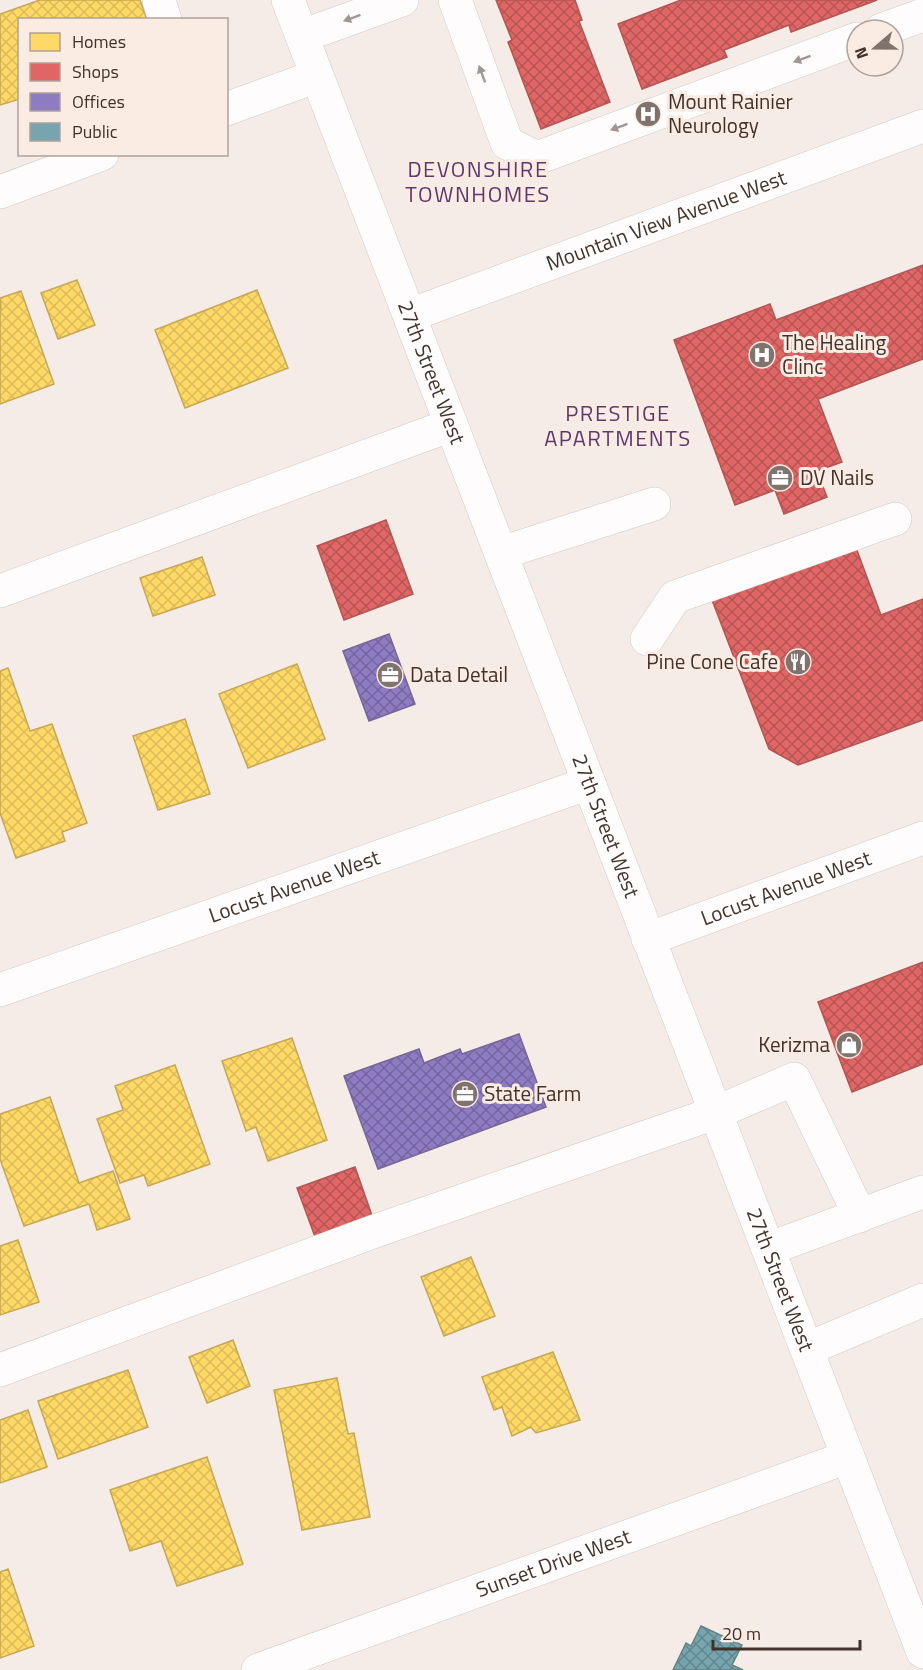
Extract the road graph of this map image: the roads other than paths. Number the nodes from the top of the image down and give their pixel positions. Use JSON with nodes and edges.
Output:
{"nodes":[{"id":1,"x":159,"y":0,"type":"edge"},
{"id":2,"x":288,"y":0,"type":"edge"},
{"id":3,"x":402,"y":0,"type":"edge"},
{"id":4,"x":455,"y":0,"type":"edge"},
{"id":5,"x":923,"y":15,"type":"edge"},
{"id":6,"x":164,"y":18,"type":"edge"},
{"id":7,"x":905,"y":21,"type":"edge"},
{"id":8,"x":302,"y":36,"type":"junction"},
{"id":9,"x":845,"y":43,"type":"edge"},
{"id":10,"x":317,"y":76,"type":"junction"},
{"id":11,"x":228,"y":108,"type":"edge"},
{"id":12,"x":923,"y":126,"type":"edge"},
{"id":13,"x":97,"y":156,"type":"edge"},
{"id":14,"x":0,"y":192,"type":"edge"},
{"id":15,"x":410,"y":315,"type":"junction"},
{"id":16,"x":451,"y":425,"type":"junction"},
{"id":17,"x":654,"y":504,"type":"dead end"},
{"id":18,"x":895,"y":519,"type":"dead end"},
{"id":19,"x":501,"y":553,"type":"junction"},
{"id":20,"x":0,"y":591,"type":"edge"},
{"id":21,"x":647,"y":639,"type":"dead end"},
{"id":22,"x":589,"y":783,"type":"junction"},
{"id":23,"x":923,"y":838,"type":"edge"},
{"id":24,"x":648,"y":939,"type":"junction"},
{"id":25,"x":0,"y":990,"type":"edge"},
{"id":26,"x":715,"y":1113,"type":"junction"},
{"id":27,"x":923,"y":1192,"type":"edge"},
{"id":28,"x":860,"y":1216,"type":"junction"},
{"id":29,"x":768,"y":1249,"type":"junction"},
{"id":30,"x":923,"y":1300,"type":"edge"},
{"id":31,"x":807,"y":1349,"type":"junction"},
{"id":32,"x":0,"y":1370,"type":"edge"},
{"id":33,"x":848,"y":1457,"type":"junction"},
{"id":34,"x":912,"y":1590,"type":"edge"},
{"id":35,"x":923,"y":1652,"type":"edge"},
{"id":36,"x":293,"y":1664,"type":"edge"},
{"id":37,"x":258,"y":1670,"type":"edge"}],
"edges":[{"from":1,"to":6,"type":"street"},
{"from":2,"to":8,"type":"street","name":"27th Street West"},
{"from":3,"to":8,"type":"street","one_way":true},
{"from":9,"to":4,"type":"street","one_way":true},
{"from":5,"to":7,"type":"street"},
{"from":8,"to":10,"type":"street","name":"27th Street West"},
{"from":10,"to":11,"type":"street"},
{"from":10,"to":15,"type":"street","name":"27th Street West"},
{"from":12,"to":15,"type":"street","name":"Mountain View Avenue West"},
{"from":13,"to":14,"type":"street"},
{"from":15,"to":16,"type":"street","name":"27th Street West"},
{"from":16,"to":19,"type":"street","name":"27th Street West"},
{"from":16,"to":20,"type":"street"},
{"from":17,"to":19,"type":"street"},
{"from":18,"to":21,"type":"street"},
{"from":19,"to":22,"type":"street","name":"27th Street West"},
{"from":22,"to":24,"type":"street","name":"27th Street West"},
{"from":22,"to":25,"type":"street","name":"Locust Avenue West"},
{"from":23,"to":24,"type":"street","name":"Locust Avenue West"},
{"from":24,"to":26,"type":"street","name":"27th Street West"},
{"from":26,"to":28,"type":"street"},
{"from":26,"to":29,"type":"street","name":"27th Street West"},
{"from":26,"to":32,"type":"street"},
{"from":27,"to":28,"type":"street"},
{"from":28,"to":29,"type":"street"},
{"from":29,"to":31,"type":"street","name":"27th Street West"},
{"from":30,"to":31,"type":"street"},
{"from":31,"to":33,"type":"street","name":"27th Street West"},
{"from":33,"to":34,"type":"street","name":"27th Street West"},
{"from":33,"to":36,"type":"street","name":"Sunset Drive West"},
{"from":34,"to":35,"type":"street","name":"27th Street West"},
{"from":36,"to":37,"type":"street","name":"Sunset Drive West"}]}
